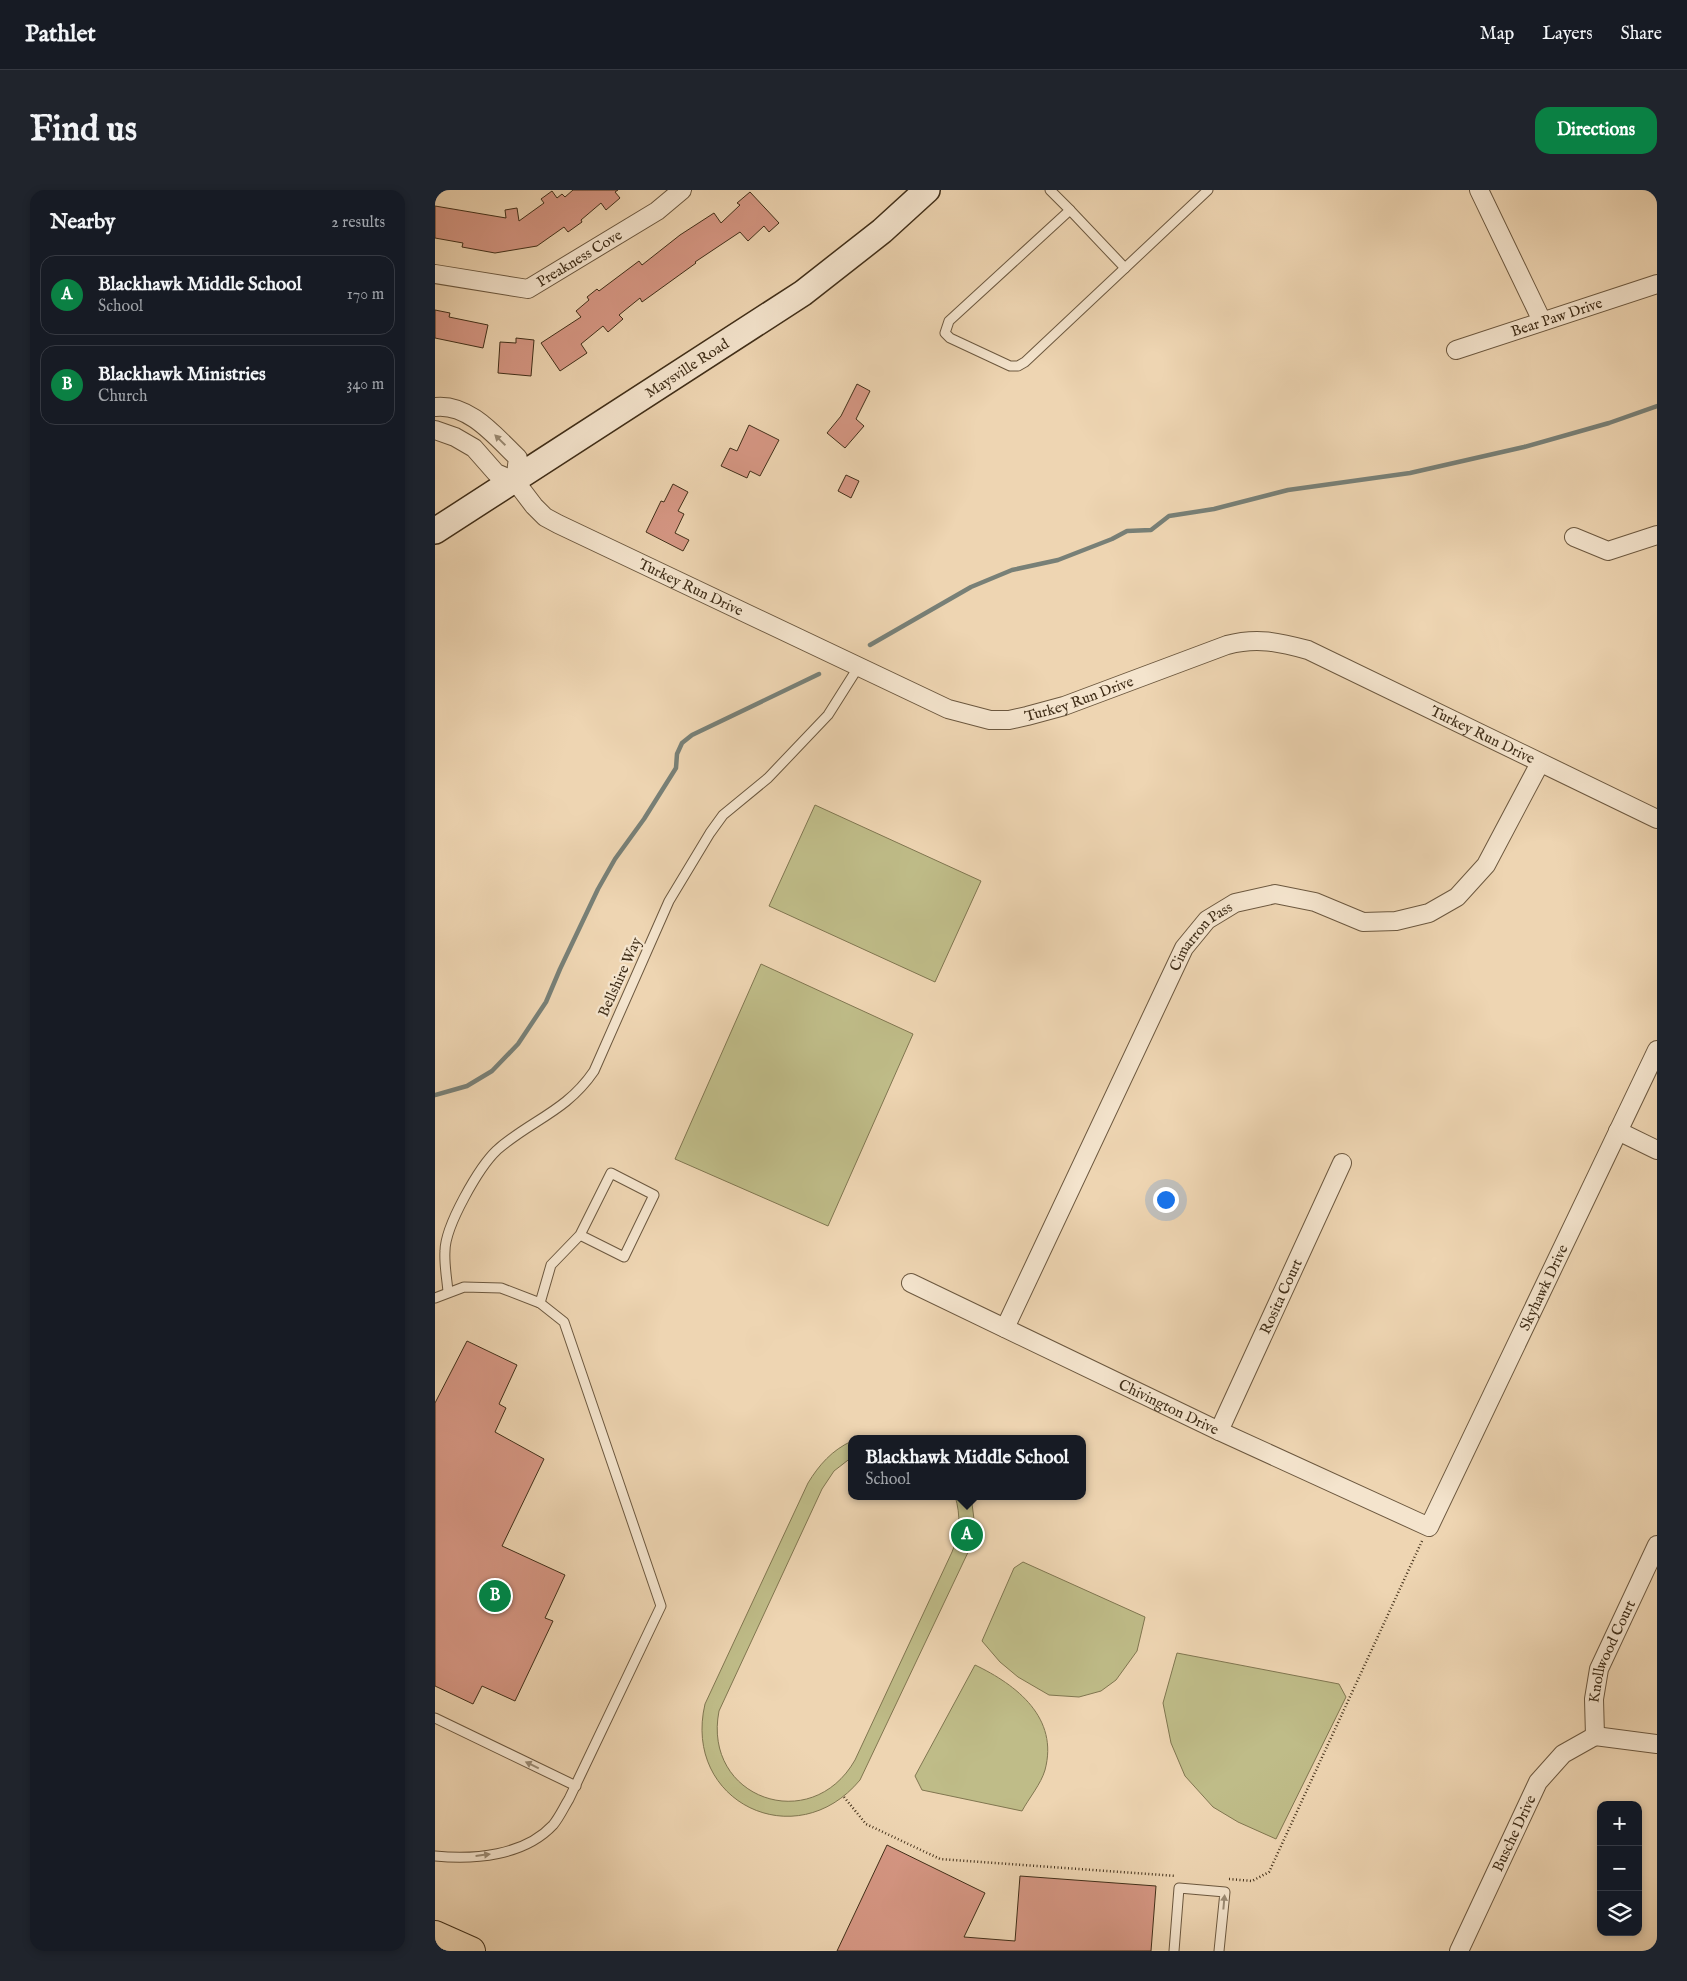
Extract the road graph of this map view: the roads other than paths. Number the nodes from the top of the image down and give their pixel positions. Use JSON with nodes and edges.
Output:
{"nodes":[{"id":1,"x":682,"y":190,"type":"edge"},
{"id":2,"x":927,"y":190,"type":"edge"},
{"id":3,"x":1050,"y":190,"type":"edge"},
{"id":4,"x":1207,"y":190,"type":"edge"},
{"id":5,"x":1479,"y":190,"type":"edge"},
{"id":6,"x":1070,"y":210,"type":"junction"},
{"id":7,"x":1125,"y":268,"type":"junction"},
{"id":8,"x":435,"y":274,"type":"edge"},
{"id":9,"x":1657,"y":284,"type":"edge"},
{"id":10,"x":1541,"y":321,"type":"junction"},
{"id":11,"x":1456,"y":350,"type":"dead end"},
{"id":12,"x":435,"y":407,"type":"edge"},
{"id":13,"x":435,"y":430,"type":"edge"},
{"id":14,"x":515,"y":481,"type":"junction"},
{"id":15,"x":435,"y":531,"type":"edge"},
{"id":16,"x":1657,"y":535,"type":"edge"},
{"id":17,"x":1574,"y":537,"type":"dead end"},
{"id":18,"x":859,"y":666,"type":"junction"},
{"id":19,"x":1540,"y":764,"type":"junction"},
{"id":20,"x":1657,"y":819,"type":"edge"},
{"id":21,"x":1657,"y":1050,"type":"edge"},
{"id":22,"x":1618,"y":1132,"type":"junction"},
{"id":23,"x":1657,"y":1150,"type":"edge"},
{"id":24,"x":1342,"y":1163,"type":"dead end"},
{"id":25,"x":580,"y":1235,"type":"junction"},
{"id":26,"x":911,"y":1283,"type":"dead end"},
{"id":27,"x":448,"y":1292,"type":"junction"},
{"id":28,"x":435,"y":1298,"type":"edge"},
{"id":29,"x":540,"y":1303,"type":"junction"},
{"id":30,"x":1005,"y":1328,"type":"junction"},
{"id":31,"x":1219,"y":1431,"type":"junction"},
{"id":32,"x":1429,"y":1526,"type":"joint"},
{"id":33,"x":1657,"y":1545,"type":"edge"},
{"id":34,"x":435,"y":1718,"type":"edge"},
{"id":35,"x":1595,"y":1736,"type":"junction"},
{"id":36,"x":1657,"y":1744,"type":"edge"},
{"id":37,"x":576,"y":1786,"type":"junction"},
{"id":38,"x":435,"y":1856,"type":"edge"},
{"id":39,"x":435,"y":1935,"type":"edge"},
{"id":40,"x":471,"y":1951,"type":"edge"},
{"id":41,"x":1173,"y":1951,"type":"edge"},
{"id":42,"x":1219,"y":1951,"type":"edge"},
{"id":43,"x":1459,"y":1951,"type":"edge"}],
"edges":[{"from":1,"to":8,"type":"street","name":"Preakness Cove"},
{"from":2,"to":14,"type":"main road","name":"Maysville Road"},
{"from":3,"to":6,"type":"lane"},
{"from":4,"to":7,"type":"lane"},
{"from":5,"to":10,"type":"street"},
{"from":6,"to":7,"type":"lane"},
{"from":6,"to":7,"type":"lane"},
{"from":9,"to":10,"type":"street","name":"Bear Paw Drive"},
{"from":10,"to":11,"type":"street","name":"Bear Paw Drive"},
{"from":14,"to":12,"type":"street","one_way":true},
{"from":13,"to":14,"type":"street"},
{"from":14,"to":15,"type":"main road","name":"Maysville Road"},
{"from":14,"to":18,"type":"street","name":"Turkey Run Drive"},
{"from":16,"to":17,"type":"street"},
{"from":18,"to":19,"type":"street","name":"Turkey Run Drive"},
{"from":18,"to":27,"type":"lane","name":"Bellshire Way"},
{"from":19,"to":20,"type":"street","name":"Turkey Run Drive"},
{"from":19,"to":30,"type":"street","name":"Cimarron Pass"},
{"from":21,"to":22,"type":"street","name":"Skyhawk Drive"},
{"from":22,"to":23,"type":"street"},
{"from":22,"to":32,"type":"street","name":"Skyhawk Drive"},
{"from":24,"to":31,"type":"street","name":"Rosita Court"},
{"from":25,"to":25,"type":"lane"},
{"from":25,"to":29,"type":"lane"},
{"from":26,"to":30,"type":"street","name":"Chivington Drive"},
{"from":27,"to":28,"type":"lane"},
{"from":27,"to":29,"type":"lane"},
{"from":29,"to":37,"type":"lane"},
{"from":30,"to":31,"type":"street","name":"Chivington Drive"},
{"from":31,"to":32,"type":"street","name":"Chivington Drive"},
{"from":33,"to":35,"type":"street","name":"Knollwood Court"},
{"from":37,"to":34,"type":"lane","one_way":true},
{"from":35,"to":36,"type":"street"},
{"from":35,"to":43,"type":"street","name":"Busche Drive"},
{"from":38,"to":37,"type":"lane","one_way":true},
{"from":39,"to":40,"type":"main road"},
{"from":42,"to":41,"type":"lane","one_way":true}]}
